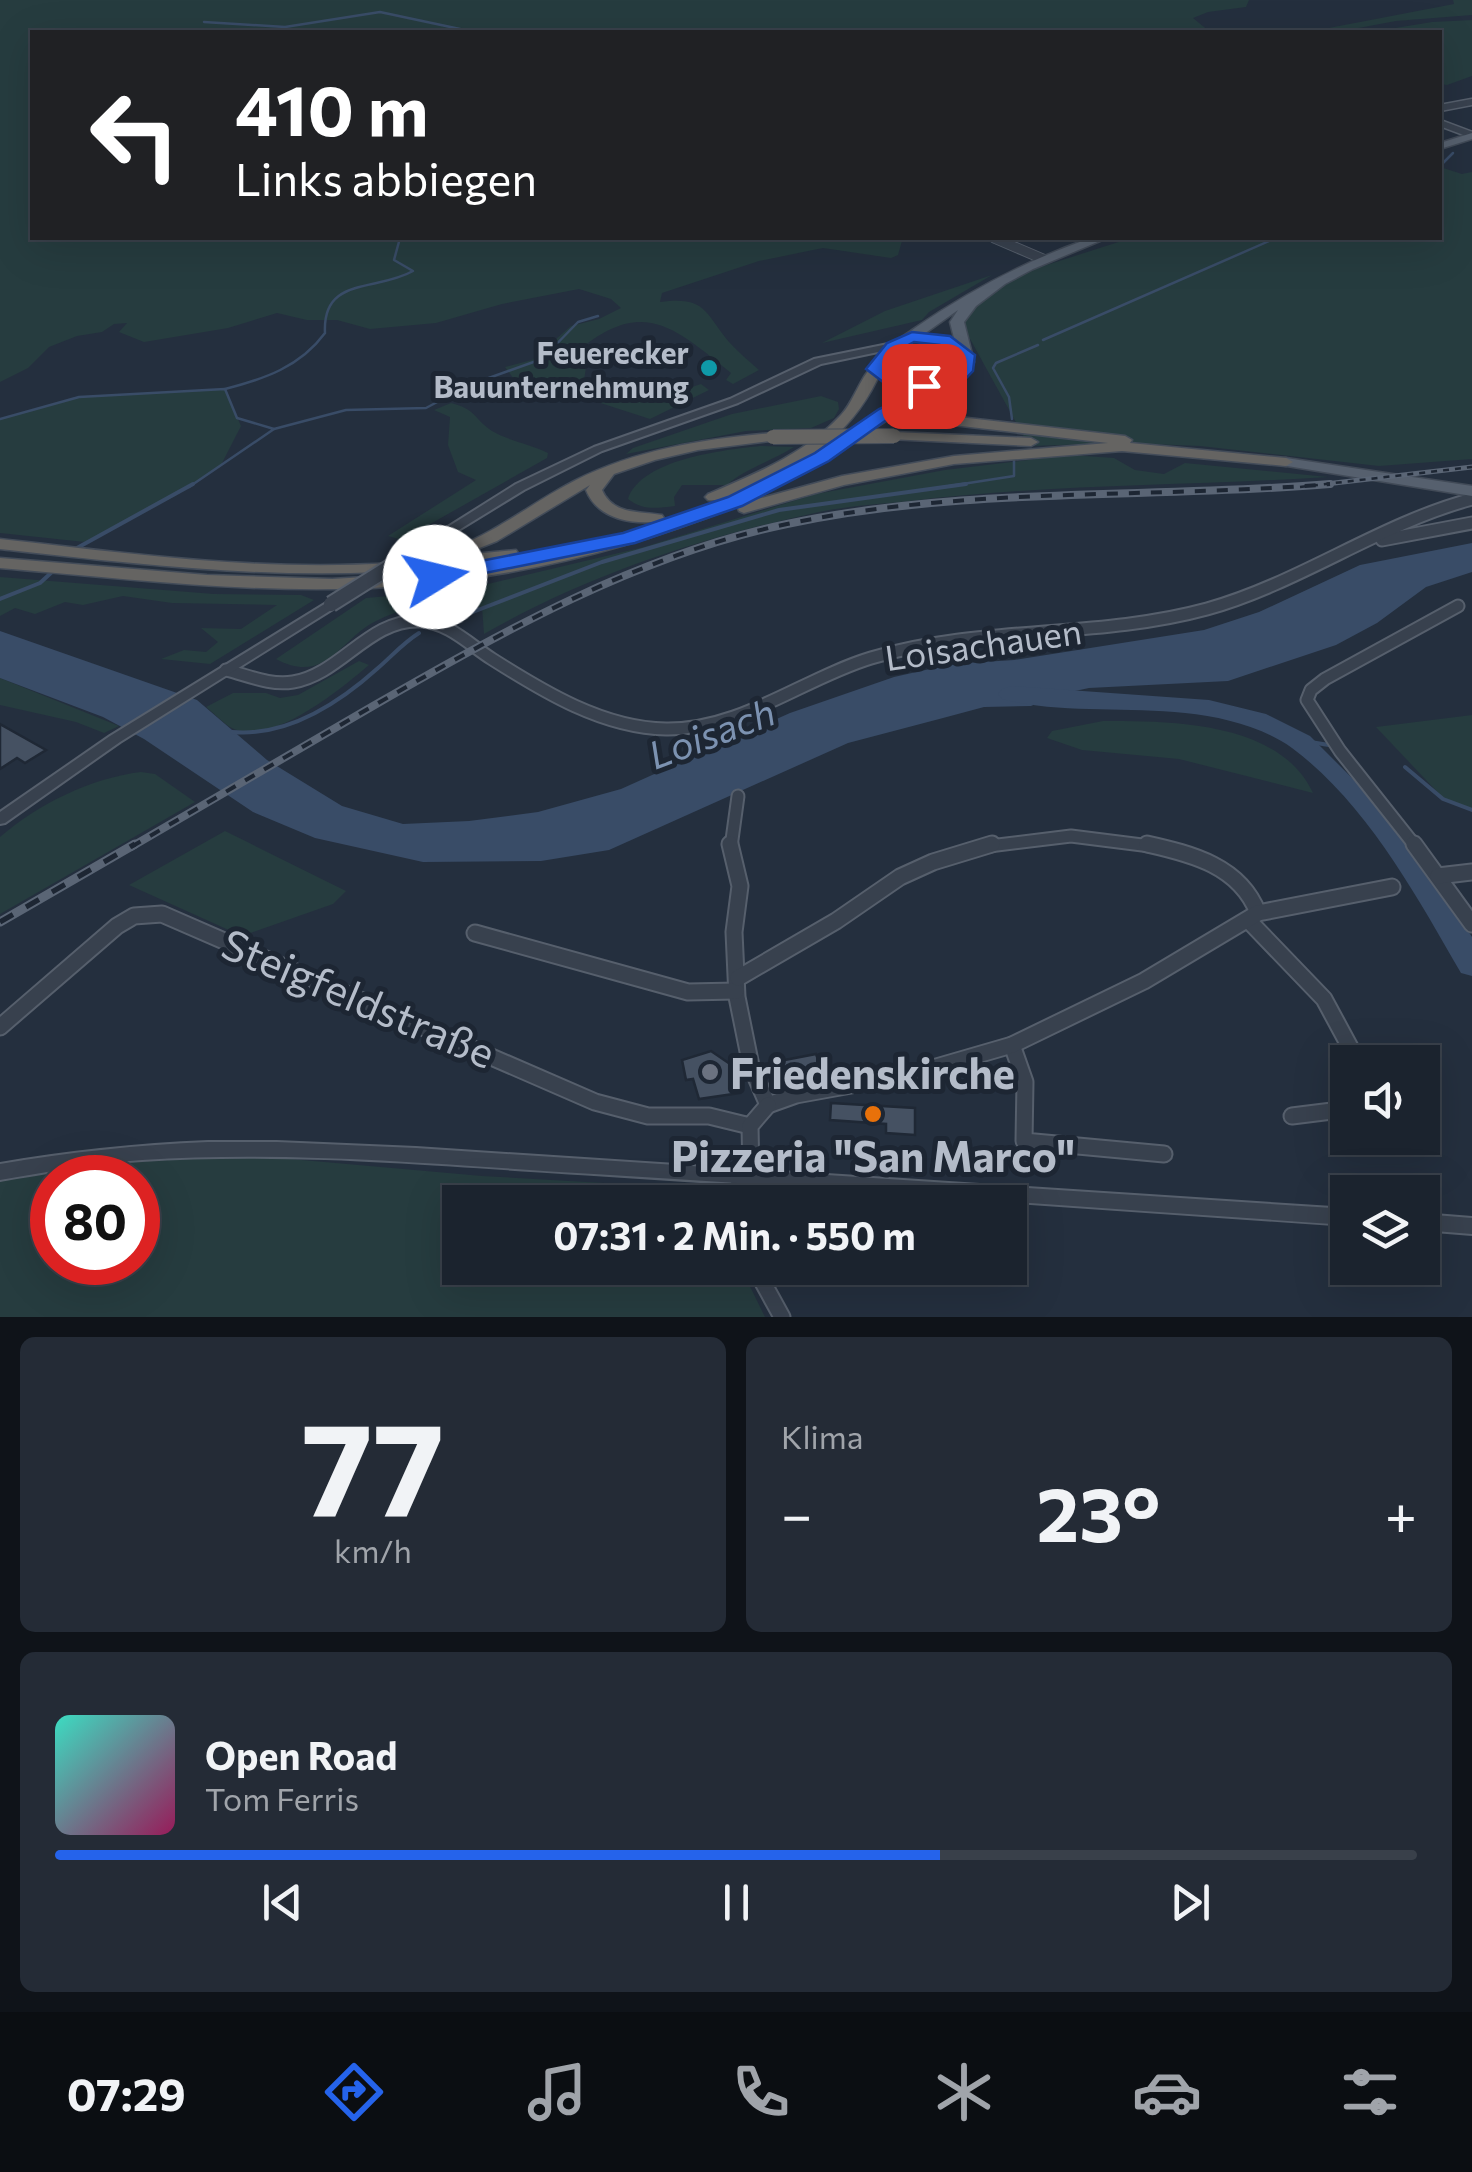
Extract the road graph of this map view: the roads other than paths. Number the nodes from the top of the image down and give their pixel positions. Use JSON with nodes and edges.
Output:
{"nodes":[{"id":1,"x":1472,"y":102,"type":"edge"},
{"id":2,"x":1442,"y":108,"type":"edge"},
{"id":3,"x":1442,"y":124,"type":"edge"},
{"id":4,"x":1472,"y":136,"type":"edge"},
{"id":5,"x":1442,"y":145,"type":"edge"},
{"id":6,"x":998,"y":240,"type":"edge"},
{"id":7,"x":1096,"y":240,"type":"edge"},
{"id":8,"x":1037,"y":262,"type":"junction"},
{"id":9,"x":957,"y":313,"type":"junction"},
{"id":10,"x":912,"y":337,"type":"junction"},
{"id":11,"x":893,"y":346,"type":"junction"},
{"id":12,"x":966,"y":355,"type":"junction"},
{"id":13,"x":846,"y":357,"type":"junction"},
{"id":14,"x":875,"y":369,"type":"junction"},
{"id":15,"x":955,"y":380,"type":"junction"},
{"id":16,"x":904,"y":404,"type":"junction"},
{"id":17,"x":1122,"y":447,"type":"junction"},
{"id":18,"x":1180,"y":451,"type":"junction"},
{"id":19,"x":1286,"y":462,"type":"joint"},
{"id":20,"x":611,"y":470,"type":"junction"},
{"id":21,"x":1469,"y":497,"type":"edge"},
{"id":22,"x":661,"y":522,"type":"junction"},
{"id":23,"x":1472,"y":523,"type":"edge"},
{"id":24,"x":0,"y":544,"type":"edge"},
{"id":25,"x":1363,"y":544,"type":"junction"},
{"id":26,"x":412,"y":559,"type":"junction"},
{"id":27,"x":0,"y":563,"type":"edge"},
{"id":28,"x":1458,"y":606,"type":"dead end"},
{"id":29,"x":226,"y":670,"type":"junction"},
{"id":30,"x":738,"y":796,"type":"dead end"},
{"id":31,"x":0,"y":819,"type":"edge"},
{"id":32,"x":1472,"y":872,"type":"edge"},
{"id":33,"x":1438,"y":876,"type":"junction"},
{"id":34,"x":1392,"y":887,"type":"dead end"},
{"id":35,"x":1254,"y":916,"type":"junction"},
{"id":36,"x":1472,"y":924,"type":"edge"},
{"id":37,"x":475,"y":933,"type":"dead end"},
{"id":38,"x":737,"y":985,"type":"junction"},
{"id":39,"x":0,"y":1028,"type":"edge"},
{"id":40,"x":1349,"y":1045,"type":"edge"},
{"id":41,"x":1012,"y":1046,"type":"junction"},
{"id":42,"x":768,"y":1105,"type":"junction"},
{"id":43,"x":1330,"y":1111,"type":"edge"},
{"id":44,"x":1292,"y":1116,"type":"dead end"},
{"id":45,"x":750,"y":1126,"type":"junction"},
{"id":46,"x":1164,"y":1154,"type":"dead end"},
{"id":47,"x":0,"y":1172,"type":"edge"},
{"id":48,"x":745,"y":1176,"type":"junction"},
{"id":49,"x":743,"y":1185,"type":"edge"},
{"id":50,"x":1330,"y":1216,"type":"edge"},
{"id":51,"x":1440,"y":1223,"type":"edge"},
{"id":52,"x":1472,"y":1226,"type":"edge"},
{"id":53,"x":764,"y":1285,"type":"edge"},
{"id":54,"x":782,"y":1317,"type":"edge"}],
"edges":[{"from":1,"to":2,"type":"street"},
{"from":3,"to":4,"type":"street"},
{"from":4,"to":5,"type":"main road"},
{"from":6,"to":8,"type":"street"},
{"from":7,"to":8,"type":"main road"},
{"from":8,"to":9,"type":"main road"},
{"from":9,"to":10,"type":"main road"},
{"from":9,"to":12,"type":"main road"},
{"from":10,"to":11,"type":"main road"},
{"from":10,"to":12,"type":"main road"},
{"from":11,"to":13,"type":"street"},
{"from":11,"to":14,"type":"main road"},
{"from":12,"to":15,"type":"main road"},
{"from":13,"to":14,"type":"street"},
{"from":13,"to":26,"type":"street"},
{"from":14,"to":15,"type":"main road"},
{"from":14,"to":22,"type":"highway"},
{"from":15,"to":16,"type":"highway"},
{"from":16,"to":18,"type":"highway"},
{"from":16,"to":22,"type":"highway"},
{"from":17,"to":18,"type":"highway"},
{"from":17,"to":20,"type":"highway","bridge":true},
{"from":17,"to":22,"type":"highway"},
{"from":18,"to":19,"type":"highway"},
{"from":19,"to":21,"type":"main road"},
{"from":20,"to":22,"type":"highway"},
{"from":20,"to":26,"type":"highway"},
{"from":21,"to":25,"type":"street","name":"Loisachauen"},
{"from":22,"to":26,"type":"highway"},
{"from":22,"to":27,"type":"highway"},
{"from":23,"to":25,"type":"street","name":"Loisachauen"},
{"from":24,"to":26,"type":"highway"},
{"from":25,"to":29,"type":"street","name":"Loisachauen"},
{"from":26,"to":29,"type":"street","bridge":true},
{"from":28,"to":33,"type":"street"},
{"from":29,"to":31,"type":"street"},
{"from":30,"to":38,"type":"street"},
{"from":32,"to":33,"type":"street"},
{"from":33,"to":36,"type":"street"},
{"from":34,"to":35,"type":"street"},
{"from":35,"to":38,"type":"street"},
{"from":35,"to":40,"type":"street"},
{"from":35,"to":41,"type":"street"},
{"from":37,"to":38,"type":"street"},
{"from":38,"to":42,"type":"street"},
{"from":39,"to":45,"type":"street","name":"Steigfeldstraße"},
{"from":41,"to":42,"type":"street"},
{"from":41,"to":46,"type":"street"},
{"from":42,"to":45,"type":"street"},
{"from":43,"to":44,"type":"street"},
{"from":45,"to":48,"type":"street"},
{"from":47,"to":48,"type":"street"},
{"from":48,"to":49,"type":"street"},
{"from":48,"to":50,"type":"street"},
{"from":51,"to":52,"type":"street"},
{"from":53,"to":54,"type":"street"}]}
